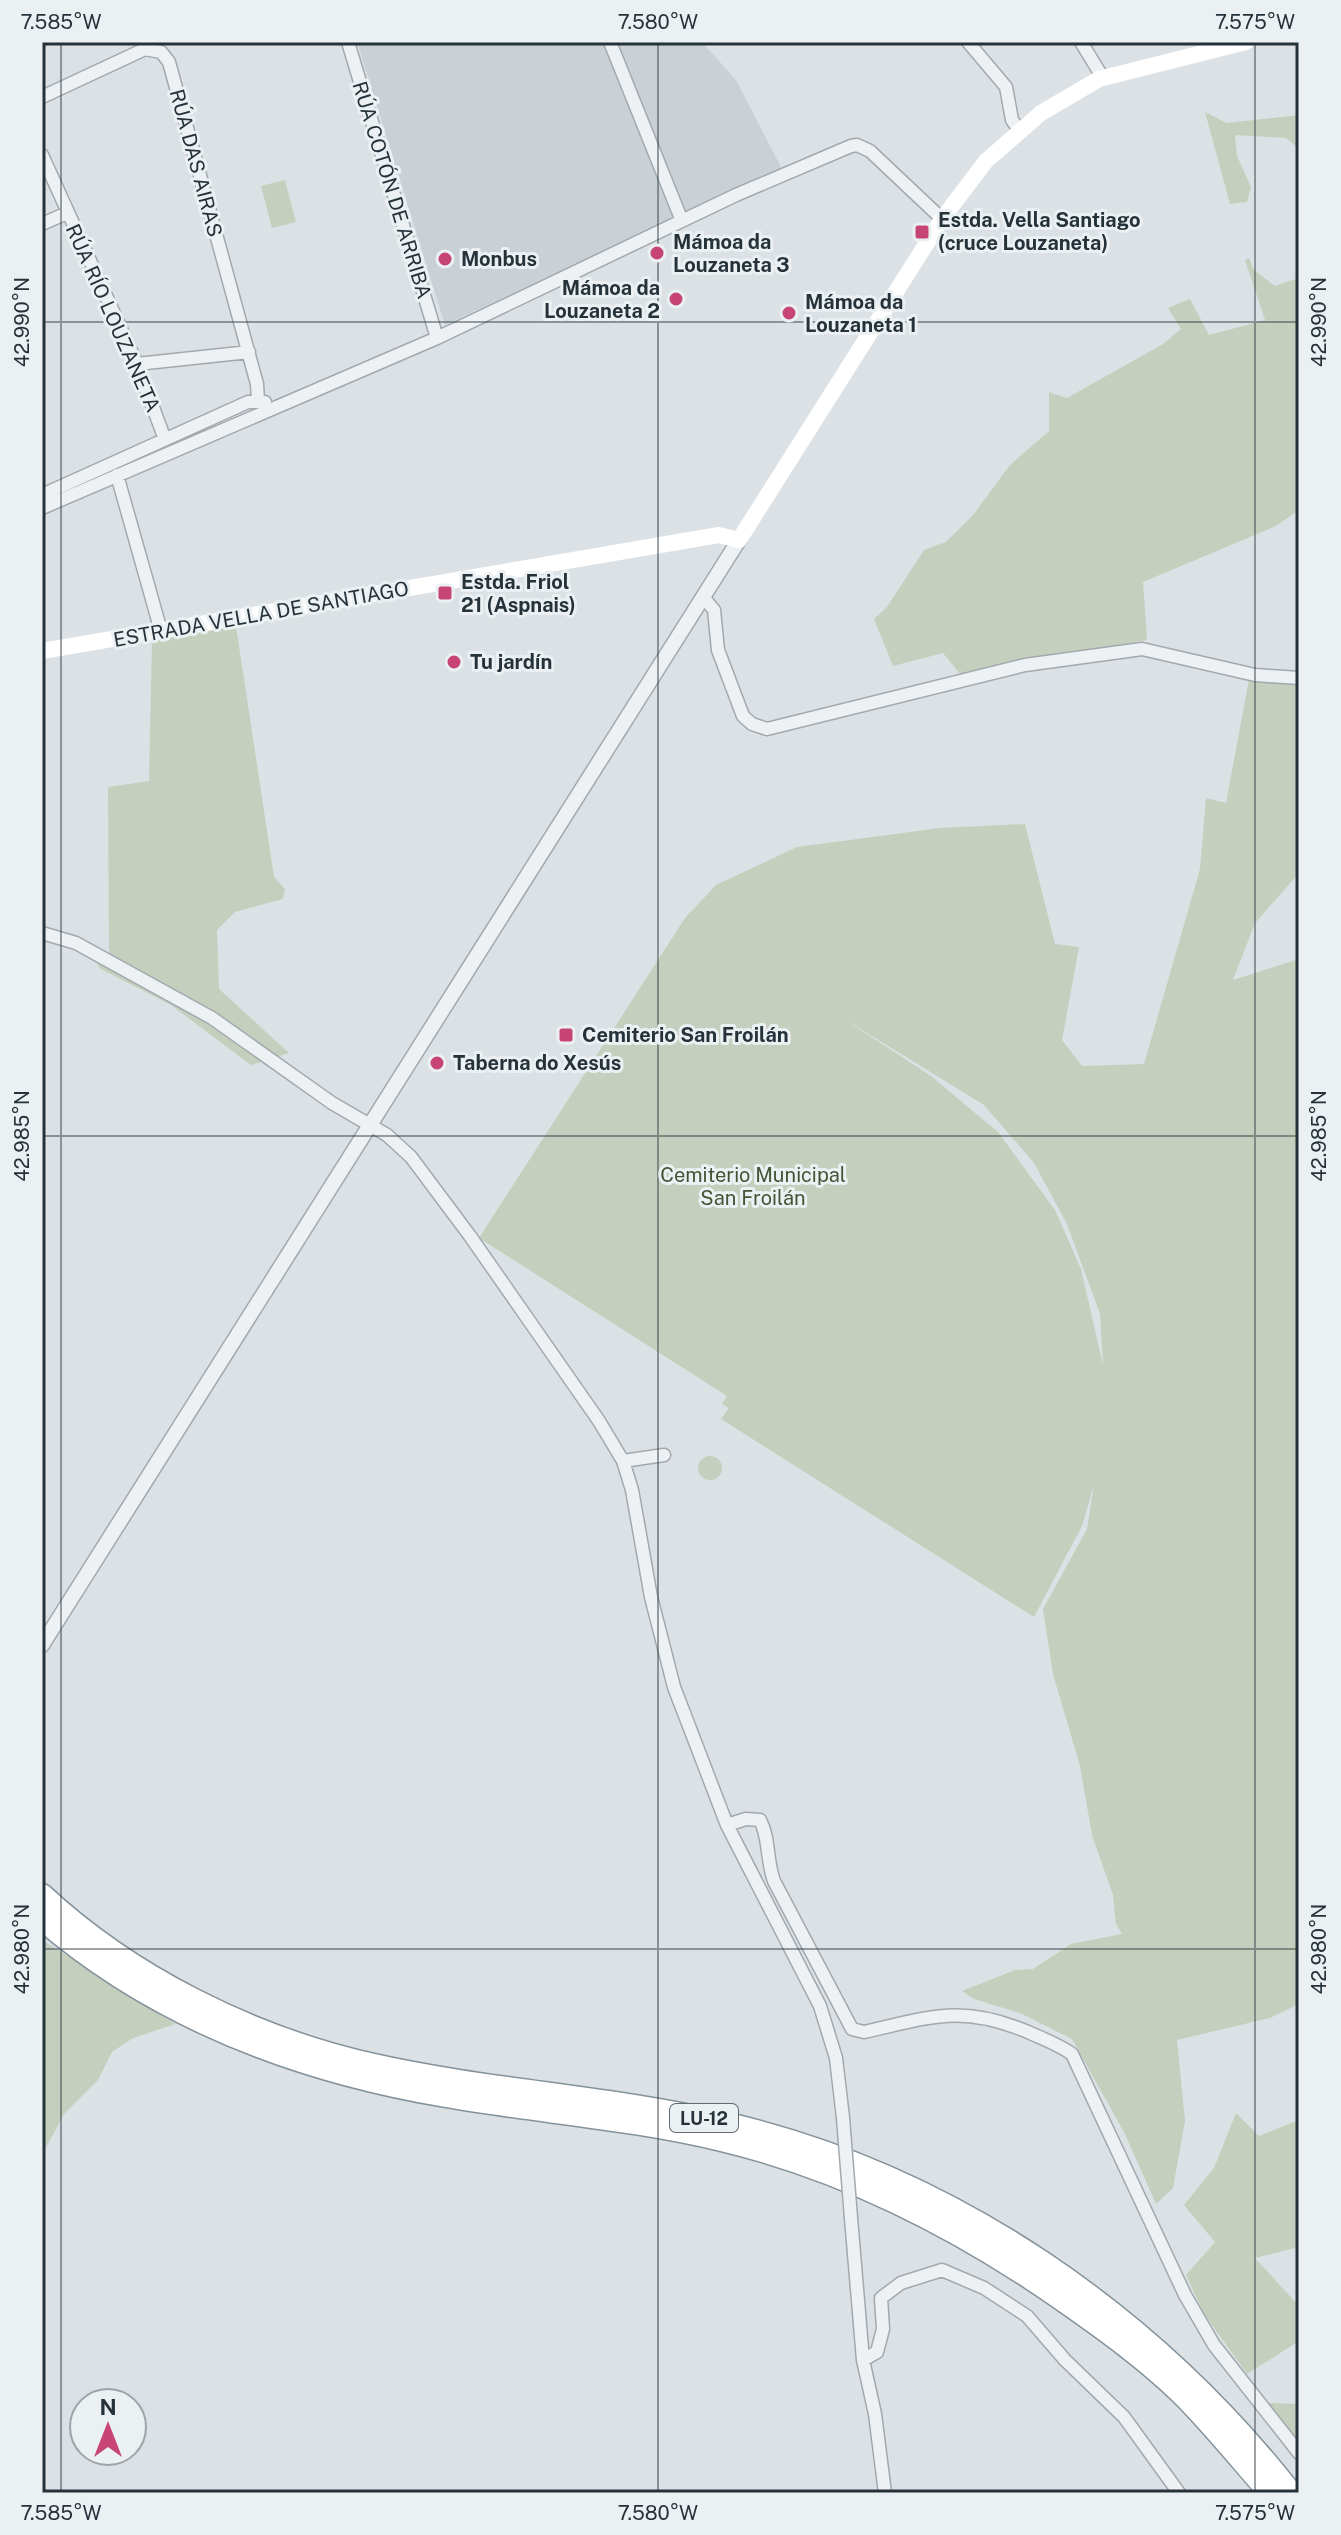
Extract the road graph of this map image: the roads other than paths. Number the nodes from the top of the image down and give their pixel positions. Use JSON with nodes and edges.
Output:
{"nodes":[{"id":1,"x":348,"y":42,"type":"edge"},
{"id":2,"x":610,"y":42,"type":"edge"},
{"id":3,"x":968,"y":42,"type":"edge"},
{"id":4,"x":1081,"y":42,"type":"edge"},
{"id":5,"x":1246,"y":42,"type":"edge"},
{"id":6,"x":1103,"y":78,"type":"junction"},
{"id":7,"x":42,"y":97,"type":"edge"},
{"id":8,"x":1020,"y":131,"type":"junction"},
{"id":9,"x":42,"y":155,"type":"edge"},
{"id":10,"x":67,"y":213,"type":"junction"},
{"id":11,"x":942,"y":219,"type":"junction"},
{"id":12,"x":682,"y":221,"type":"junction"},
{"id":13,"x":42,"y":224,"type":"edge"},
{"id":14,"x":437,"y":338,"type":"junction"},
{"id":15,"x":249,"y":352,"type":"junction"},
{"id":16,"x":137,"y":364,"type":"junction"},
{"id":17,"x":257,"y":401,"type":"junction"},
{"id":18,"x":279,"y":406,"type":"junction"},
{"id":19,"x":256,"y":416,"type":"junction"},
{"id":20,"x":165,"y":438,"type":"junction"},
{"id":21,"x":170,"y":454,"type":"junction"},
{"id":22,"x":117,"y":475,"type":"junction"},
{"id":23,"x":42,"y":495,"type":"edge"},
{"id":24,"x":42,"y":508,"type":"edge"},
{"id":25,"x":739,"y":540,"type":"junction"},
{"id":26,"x":704,"y":598,"type":"junction"},
{"id":27,"x":161,"y":631,"type":"junction"},
{"id":28,"x":42,"y":651,"type":"edge"},
{"id":29,"x":1299,"y":678,"type":"edge"},
{"id":30,"x":42,"y":933,"type":"edge"},
{"id":31,"x":372,"y":1126,"type":"junction"},
{"id":32,"x":664,"y":1455,"type":"dead end"},
{"id":33,"x":623,"y":1461,"type":"junction"},
{"id":34,"x":42,"y":1645,"type":"edge"},
{"id":35,"x":727,"y":1825,"type":"junction"},
{"id":36,"x":42,"y":1895,"type":"edge"},
{"id":37,"x":42,"y":1919,"type":"edge"},
{"id":38,"x":863,"y":2360,"type":"junction"},
{"id":39,"x":1299,"y":2453,"type":"edge"},
{"id":40,"x":885,"y":2493,"type":"edge"},
{"id":41,"x":1179,"y":2493,"type":"edge"},
{"id":42,"x":1270,"y":2493,"type":"edge"},
{"id":43,"x":1291,"y":2493,"type":"edge"}],
"edges":[{"from":1,"to":14,"type":"street","name":"RÚA COTÓN DE ARRIBA"},
{"from":2,"to":12,"type":"street"},
{"from":3,"to":8,"type":"street"},
{"from":4,"to":6,"type":"street"},
{"from":5,"to":6,"type":"main road"},
{"from":6,"to":8,"type":"main road"},
{"from":7,"to":15,"type":"street","name":"RÚA DAS AIRAS"},
{"from":8,"to":11,"type":"main road"},
{"from":9,"to":10,"type":"street","name":"RÚA RÍO LOUZANETA"},
{"from":10,"to":13,"type":"street"},
{"from":10,"to":16,"type":"street","name":"RÚA RÍO LOUZANETA"},
{"from":11,"to":12,"type":"street"},
{"from":11,"to":25,"type":"main road"},
{"from":12,"to":14,"type":"street"},
{"from":14,"to":18,"type":"street"},
{"from":15,"to":16,"type":"street"},
{"from":15,"to":17,"type":"street","name":"RÚA DAS AIRAS"},
{"from":16,"to":20,"type":"street","name":"RÚA RÍO LOUZANETA"},
{"from":17,"to":18,"type":"street"},
{"from":17,"to":19,"type":"street"},
{"from":17,"to":20,"type":"street"},
{"from":18,"to":19,"type":"street"},
{"from":19,"to":21,"type":"street"},
{"from":20,"to":21,"type":"street","name":"RÚA RÍO LOUZANETA"},
{"from":20,"to":23,"type":"street"},
{"from":21,"to":22,"type":"street"},
{"from":22,"to":24,"type":"street"},
{"from":22,"to":27,"type":"street"},
{"from":25,"to":26,"type":"street"},
{"from":25,"to":27,"type":"main road","name":"ESTRADA VELLA DE SANTIAGO"},
{"from":26,"to":29,"type":"street"},
{"from":26,"to":31,"type":"street"},
{"from":27,"to":28,"type":"main road","name":"ESTRADA VELLA DE SANTIAGO"},
{"from":30,"to":31,"type":"street"},
{"from":31,"to":33,"type":"street"},
{"from":31,"to":34,"type":"street"},
{"from":32,"to":33,"type":"street"},
{"from":33,"to":35,"type":"street"},
{"from":35,"to":38,"type":"street","bridge":true},
{"from":35,"to":39,"type":"street"},
{"from":36,"to":43,"type":"highway","number":"LU-12"},
{"from":37,"to":42,"type":"highway","number":"LU-12"},
{"from":38,"to":40,"type":"street"},
{"from":38,"to":41,"type":"street"}]}
